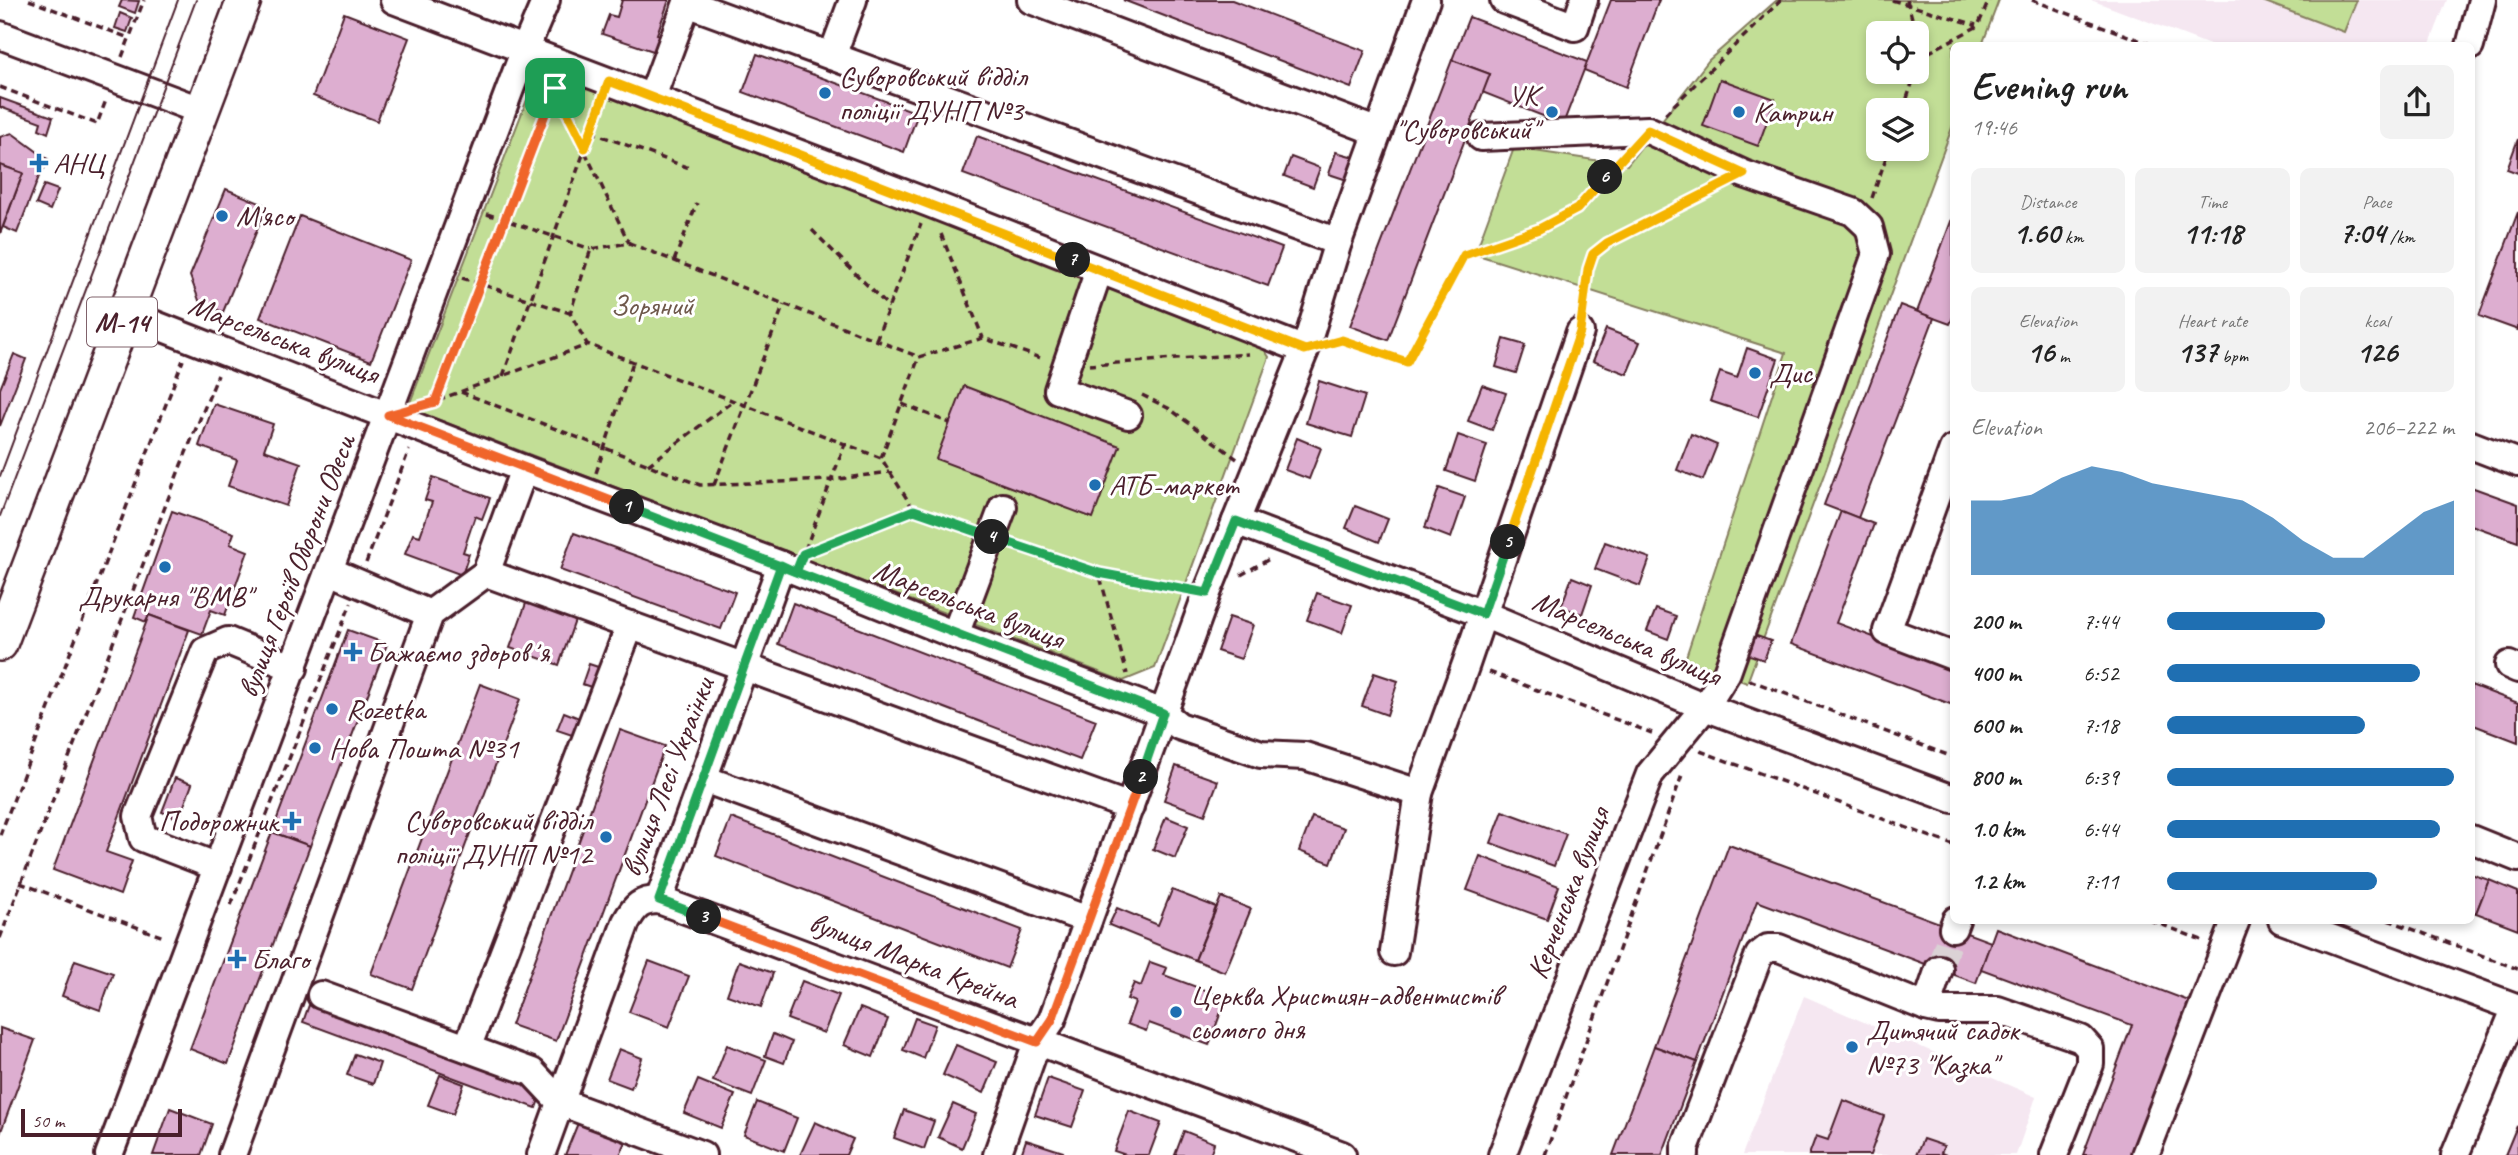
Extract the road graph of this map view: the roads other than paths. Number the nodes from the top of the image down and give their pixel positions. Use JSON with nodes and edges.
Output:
{"nodes":[{"id":1,"x":243,"y":0,"type":"edge"},
{"id":2,"x":394,"y":0,"type":"edge"},
{"id":3,"x":546,"y":0,"type":"edge"},
{"id":4,"x":853,"y":0,"type":"edge"},
{"id":5,"x":1031,"y":0,"type":"edge"},
{"id":6,"x":1504,"y":0,"type":"edge"},
{"id":7,"x":1584,"y":0,"type":"edge"},
{"id":8,"x":2482,"y":0,"type":"edge"},
{"id":9,"x":688,"y":1,"type":"edge"},
{"id":10,"x":1417,"y":3,"type":"edge"},
{"id":11,"x":0,"y":35,"type":"edge"},
{"id":12,"x":2471,"y":42,"type":"edge"},
{"id":13,"x":526,"y":49,"type":"junction"},
{"id":14,"x":832,"y":56,"type":"junction"},
{"id":15,"x":652,"y":97,"type":"junction"},
{"id":16,"x":202,"y":111,"type":"junction"},
{"id":17,"x":1378,"y":132,"type":"junction"},
{"id":18,"x":1481,"y":137,"type":"dead end"},
{"id":19,"x":1338,"y":243,"type":"junction"},
{"id":20,"x":1099,"y":270,"type":"junction"},
{"id":21,"x":125,"y":313,"type":"junction"},
{"id":22,"x":1580,"y":332,"type":"road end"},
{"id":23,"x":1305,"y":350,"type":"junction"},
{"id":24,"x":388,"y":415,"type":"junction"},
{"id":25,"x":1128,"y":415,"type":"dead end"},
{"id":26,"x":2475,"y":446,"type":"edge"},
{"id":27,"x":1950,"y":457,"type":"edge"},
{"id":28,"x":2518,"y":463,"type":"edge"},
{"id":29,"x":524,"y":469,"type":"junction"},
{"id":30,"x":1003,"y":507,"type":"dead end"},
{"id":31,"x":1236,"y":521,"type":"junction"},
{"id":32,"x":781,"y":565,"type":"junction"},
{"id":33,"x":330,"y":571,"type":"junction"},
{"id":34,"x":486,"y":573,"type":"junction"},
{"id":35,"x":430,"y":614,"type":"junction"},
{"id":36,"x":1483,"y":614,"type":"junction"},
{"id":37,"x":630,"y":625,"type":"junction"},
{"id":38,"x":956,"y":635,"type":"junction"},
{"id":39,"x":0,"y":644,"type":"edge"},
{"id":40,"x":1950,"y":655,"type":"edge"},
{"id":41,"x":294,"y":667,"type":"junction"},
{"id":42,"x":745,"y":667,"type":"junction"},
{"id":43,"x":1705,"y":707,"type":"junction"},
{"id":44,"x":1163,"y":713,"type":"junction"},
{"id":45,"x":704,"y":779,"type":"junction"},
{"id":46,"x":1419,"y":793,"type":"junction"},
{"id":47,"x":1950,"y":798,"type":"edge"},
{"id":48,"x":1130,"y":807,"type":"junction"},
{"id":49,"x":2475,"y":841,"type":"edge"},
{"id":50,"x":2518,"y":858,"type":"edge"},
{"id":51,"x":218,"y":867,"type":"junction"},
{"id":52,"x":659,"y":900,"type":"junction"},
{"id":53,"x":1088,"y":920,"type":"junction"},
{"id":54,"x":2234,"y":924,"type":"edge"},
{"id":55,"x":2293,"y":924,"type":"edge"},
{"id":56,"x":1394,"y":952,"type":"dead end"},
{"id":57,"x":1939,"y":969,"type":"tunnel mouth"},
{"id":58,"x":321,"y":995,"type":"dead end"},
{"id":59,"x":1927,"y":1007,"type":"junction"},
{"id":60,"x":2517,"y":1007,"type":"edge"},
{"id":61,"x":1037,"y":1042,"type":"junction"},
{"id":62,"x":467,"y":1048,"type":"junction"},
{"id":63,"x":560,"y":1102,"type":"junction"},
{"id":64,"x":108,"y":1155,"type":"edge"},
{"id":65,"x":232,"y":1155,"type":"edge"},
{"id":66,"x":541,"y":1155,"type":"edge"},
{"id":67,"x":702,"y":1155,"type":"edge"},
{"id":68,"x":997,"y":1155,"type":"edge"},
{"id":69,"x":1342,"y":1155,"type":"edge"},
{"id":70,"x":1502,"y":1155,"type":"edge"},
{"id":71,"x":1685,"y":1155,"type":"edge"},
{"id":72,"x":2054,"y":1155,"type":"edge"},
{"id":73,"x":2144,"y":1155,"type":"edge"},
{"id":74,"x":2455,"y":1155,"type":"edge"}],
"edges":[{"from":1,"to":16,"type":"main road","number":"М-14"},
{"from":2,"to":13,"type":"street"},
{"from":3,"to":13,"type":"street","name":"вулиця Героїв Оборони Одеси"},
{"from":4,"to":14,"type":"street"},
{"from":5,"to":17,"type":"street"},
{"from":6,"to":7,"type":"street"},
{"from":8,"to":12,"type":"street"},
{"from":9,"to":14,"type":"street"},
{"from":9,"to":15,"type":"street"},
{"from":10,"to":17,"type":"street"},
{"from":11,"to":16,"type":"street"},
{"from":13,"to":15,"type":"street"},
{"from":13,"to":24,"type":"street","name":"вулиця Героїв Оборони Одеси"},
{"from":14,"to":19,"type":"street"},
{"from":15,"to":20,"type":"street"},
{"from":16,"to":21,"type":"main road","number":"М-14"},
{"from":17,"to":19,"type":"street"},
{"from":18,"to":43,"type":"street","name":"Керченська вулиця"},
{"from":19,"to":23,"type":"street"},
{"from":20,"to":23,"type":"street"},
{"from":20,"to":25,"type":"street"},
{"from":21,"to":24,"type":"street","name":"Марсельська вулиця"},
{"from":21,"to":39,"type":"main road","number":"М-14"},
{"from":22,"to":36,"type":"street"},
{"from":23,"to":31,"type":"street"},
{"from":24,"to":29,"type":"street","name":"Марсельська вулиця"},
{"from":24,"to":33,"type":"street","name":"вулиця Героїв Оборони Одеси"},
{"from":26,"to":28,"type":"street"},
{"from":27,"to":40,"type":"street"},
{"from":29,"to":32,"type":"street","name":"Марсельська вулиця"},
{"from":29,"to":34,"type":"street"},
{"from":30,"to":38,"type":"street"},
{"from":31,"to":36,"type":"street","name":"Марсельська вулиця"},
{"from":31,"to":44,"type":"street"},
{"from":32,"to":38,"type":"street","name":"Марсельська вулиця"},
{"from":32,"to":42,"type":"street","name":"вулиця Лесі Українки"},
{"from":33,"to":35,"type":"street"},
{"from":33,"to":41,"type":"street","name":"вулиця Героїв Оборони Одеси"},
{"from":34,"to":35,"type":"street"},
{"from":34,"to":37,"type":"street"},
{"from":35,"to":65,"type":"street"},
{"from":36,"to":43,"type":"street","name":"Марсельська вулиця"},
{"from":36,"to":46,"type":"street"},
{"from":37,"to":42,"type":"street"},
{"from":37,"to":62,"type":"street"},
{"from":38,"to":44,"type":"street","name":"Марсельська вулиця"},
{"from":41,"to":51,"type":"street","name":"вулиця Героїв Оборони Одеси"},
{"from":41,"to":51,"type":"street"},
{"from":42,"to":45,"type":"street","name":"вулиця Лесі Українки"},
{"from":42,"to":48,"type":"street"},
{"from":43,"to":47,"type":"street","name":"Марсельська вулиця"},
{"from":43,"to":70,"type":"street","name":"Керченська вулиця"},
{"from":44,"to":46,"type":"street","name":"Марсельська вулиця"},
{"from":44,"to":48,"type":"street"},
{"from":45,"to":52,"type":"street","name":"вулиця Лесі Українки"},
{"from":45,"to":53,"type":"street"},
{"from":46,"to":56,"type":"street"},
{"from":48,"to":53,"type":"street"},
{"from":49,"to":50,"type":"street"},
{"from":51,"to":64,"type":"street","name":"вулиця Героїв Оборони Одеси"},
{"from":52,"to":61,"type":"street","name":"вулиця Марка Крейна"},
{"from":52,"to":63,"type":"street","name":"вулиця Лесі Українки"},
{"from":53,"to":61,"type":"street"},
{"from":54,"to":73,"type":"street"},
{"from":55,"to":60,"type":"street"},
{"from":57,"to":59,"type":"street"},
{"from":58,"to":62,"type":"street"},
{"from":59,"to":71,"type":"street"},
{"from":59,"to":72,"type":"street"},
{"from":60,"to":74,"type":"street"},
{"from":61,"to":68,"type":"street"},
{"from":61,"to":69,"type":"street","name":"вулиця Марка Крейна"},
{"from":62,"to":63,"type":"street"},
{"from":63,"to":66,"type":"street","name":"вулиця Лесі Українки"},
{"from":63,"to":67,"type":"street"}]}
